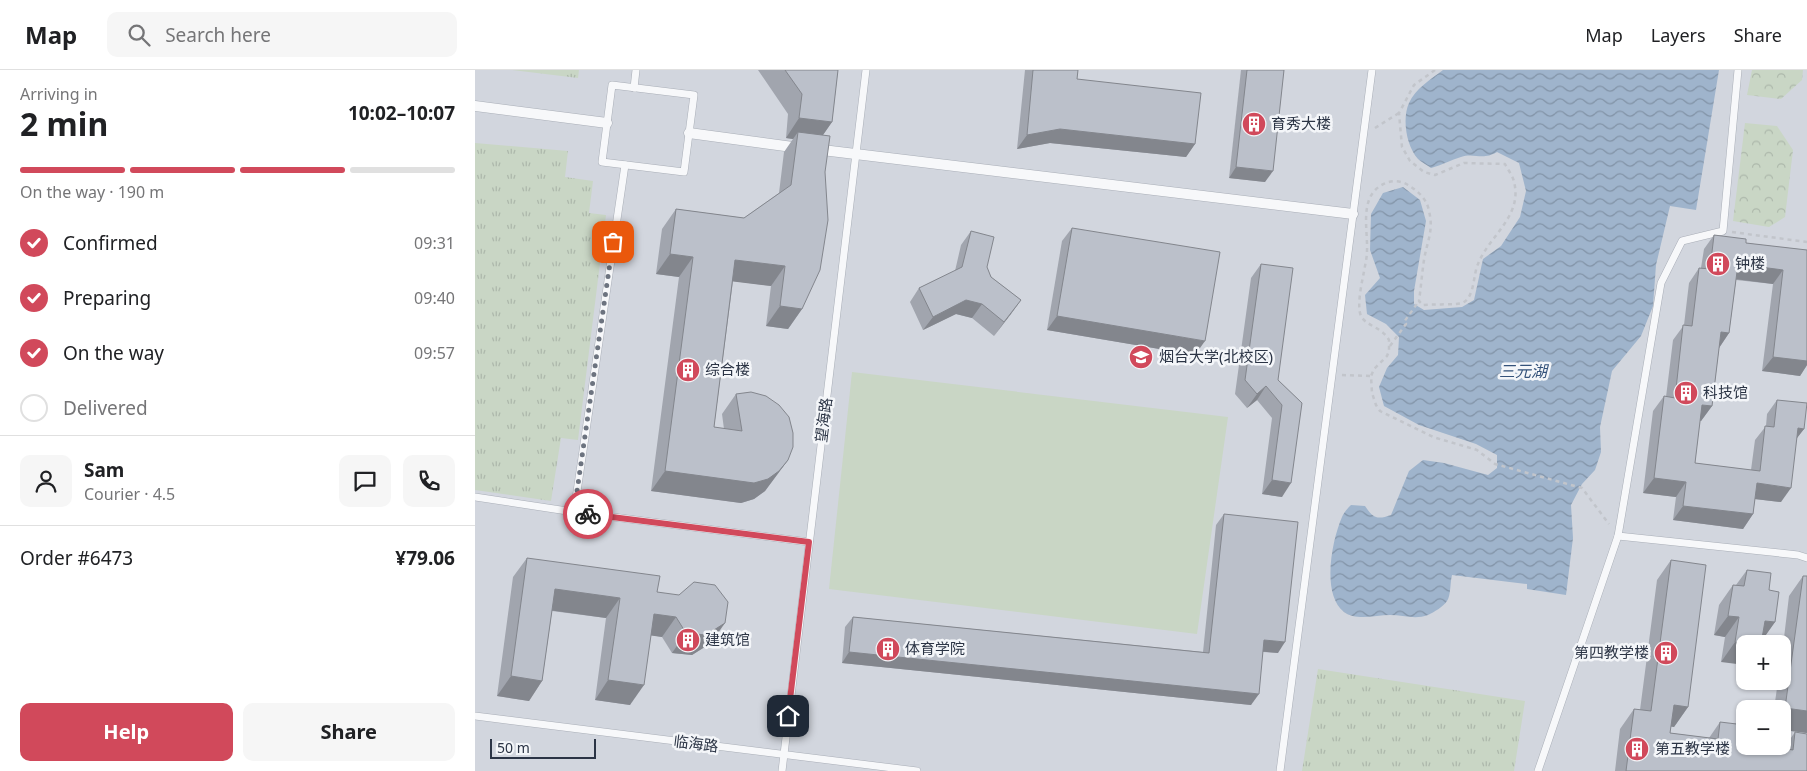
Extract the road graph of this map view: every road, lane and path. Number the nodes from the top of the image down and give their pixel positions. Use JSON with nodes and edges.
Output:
{"nodes":[{"id":1,"x":636,"y":70,"type":"edge"},
{"id":2,"x":866,"y":70,"type":"edge"},
{"id":3,"x":1372,"y":70,"type":"edge"},
{"id":4,"x":1435,"y":70,"type":"edge"},
{"id":5,"x":1738,"y":70,"type":"edge"},
{"id":6,"x":634,"y":88,"type":"junction"},
{"id":7,"x":475,"y":106,"type":"edge"},
{"id":8,"x":1399,"y":113,"type":"junction"},
{"id":9,"x":607,"y":123,"type":"junction"},
{"id":10,"x":689,"y":133,"type":"junction"},
{"id":11,"x":1363,"y":135,"type":"junction"},
{"id":12,"x":856,"y":155,"type":"junction"},
{"id":13,"x":625,"y":165,"type":"junction"},
{"id":14,"x":1353,"y":214,"type":"junction"},
{"id":15,"x":1723,"y":231,"type":"junction"},
{"id":16,"x":1807,"y":242,"type":"edge"},
{"id":17,"x":1419,"y":301,"type":"junction"},
{"id":18,"x":1390,"y":346,"type":"junction"},
{"id":19,"x":1332,"y":374,"type":"junction"},
{"id":20,"x":1371,"y":376,"type":"junction"},
{"id":21,"x":475,"y":497,"type":"edge"},
{"id":22,"x":574,"y":512,"type":"junction"},
{"id":23,"x":1618,"y":536,"type":"junction"},
{"id":24,"x":809,"y":542,"type":"junction"},
{"id":25,"x":1807,"y":558,"type":"edge"},
{"id":26,"x":475,"y":716,"type":"edge"},
{"id":27,"x":784,"y":754,"type":"junction"},
{"id":28,"x":782,"y":771,"type":"edge"},
{"id":29,"x":917,"y":771,"type":"edge"},
{"id":30,"x":1280,"y":771,"type":"edge"},
{"id":31,"x":1538,"y":771,"type":"edge"}],
"edges":[{"from":1,"to":6,"type":"lane"},
{"from":2,"to":12,"type":"lane","name":"望海路"},
{"from":3,"to":11,"type":"lane"},
{"from":4,"to":8,"type":"path"},
{"from":5,"to":15,"type":"lane"},
{"from":6,"to":9,"type":"lane"},
{"from":6,"to":10,"type":"lane"},
{"from":7,"to":9,"type":"street"},
{"from":8,"to":11,"type":"path"},
{"from":8,"to":17,"type":"path"},
{"from":9,"to":13,"type":"lane"},
{"from":10,"to":12,"type":"street"},
{"from":10,"to":13,"type":"lane"},
{"from":11,"to":14,"type":"lane"},
{"from":12,"to":14,"type":"street"},
{"from":12,"to":24,"type":"lane","name":"望海路"},
{"from":13,"to":22,"type":"lane"},
{"from":14,"to":19,"type":"lane"},
{"from":15,"to":16,"type":"path"},
{"from":15,"to":23,"type":"lane"},
{"from":17,"to":18,"type":"path"},
{"from":17,"to":18,"type":"path"},
{"from":18,"to":20,"type":"path"},
{"from":19,"to":20,"type":"path"},
{"from":19,"to":30,"type":"lane"},
{"from":20,"to":23,"type":"path"},
{"from":21,"to":22,"type":"lane"},
{"from":22,"to":24,"type":"lane"},
{"from":23,"to":25,"type":"lane"},
{"from":23,"to":31,"type":"lane"},
{"from":24,"to":27,"type":"lane","name":"望海路"},
{"from":26,"to":27,"type":"lane","name":"临海路"},
{"from":27,"to":28,"type":"lane","name":"望海路"},
{"from":27,"to":29,"type":"lane","name":"临海路"}]}
